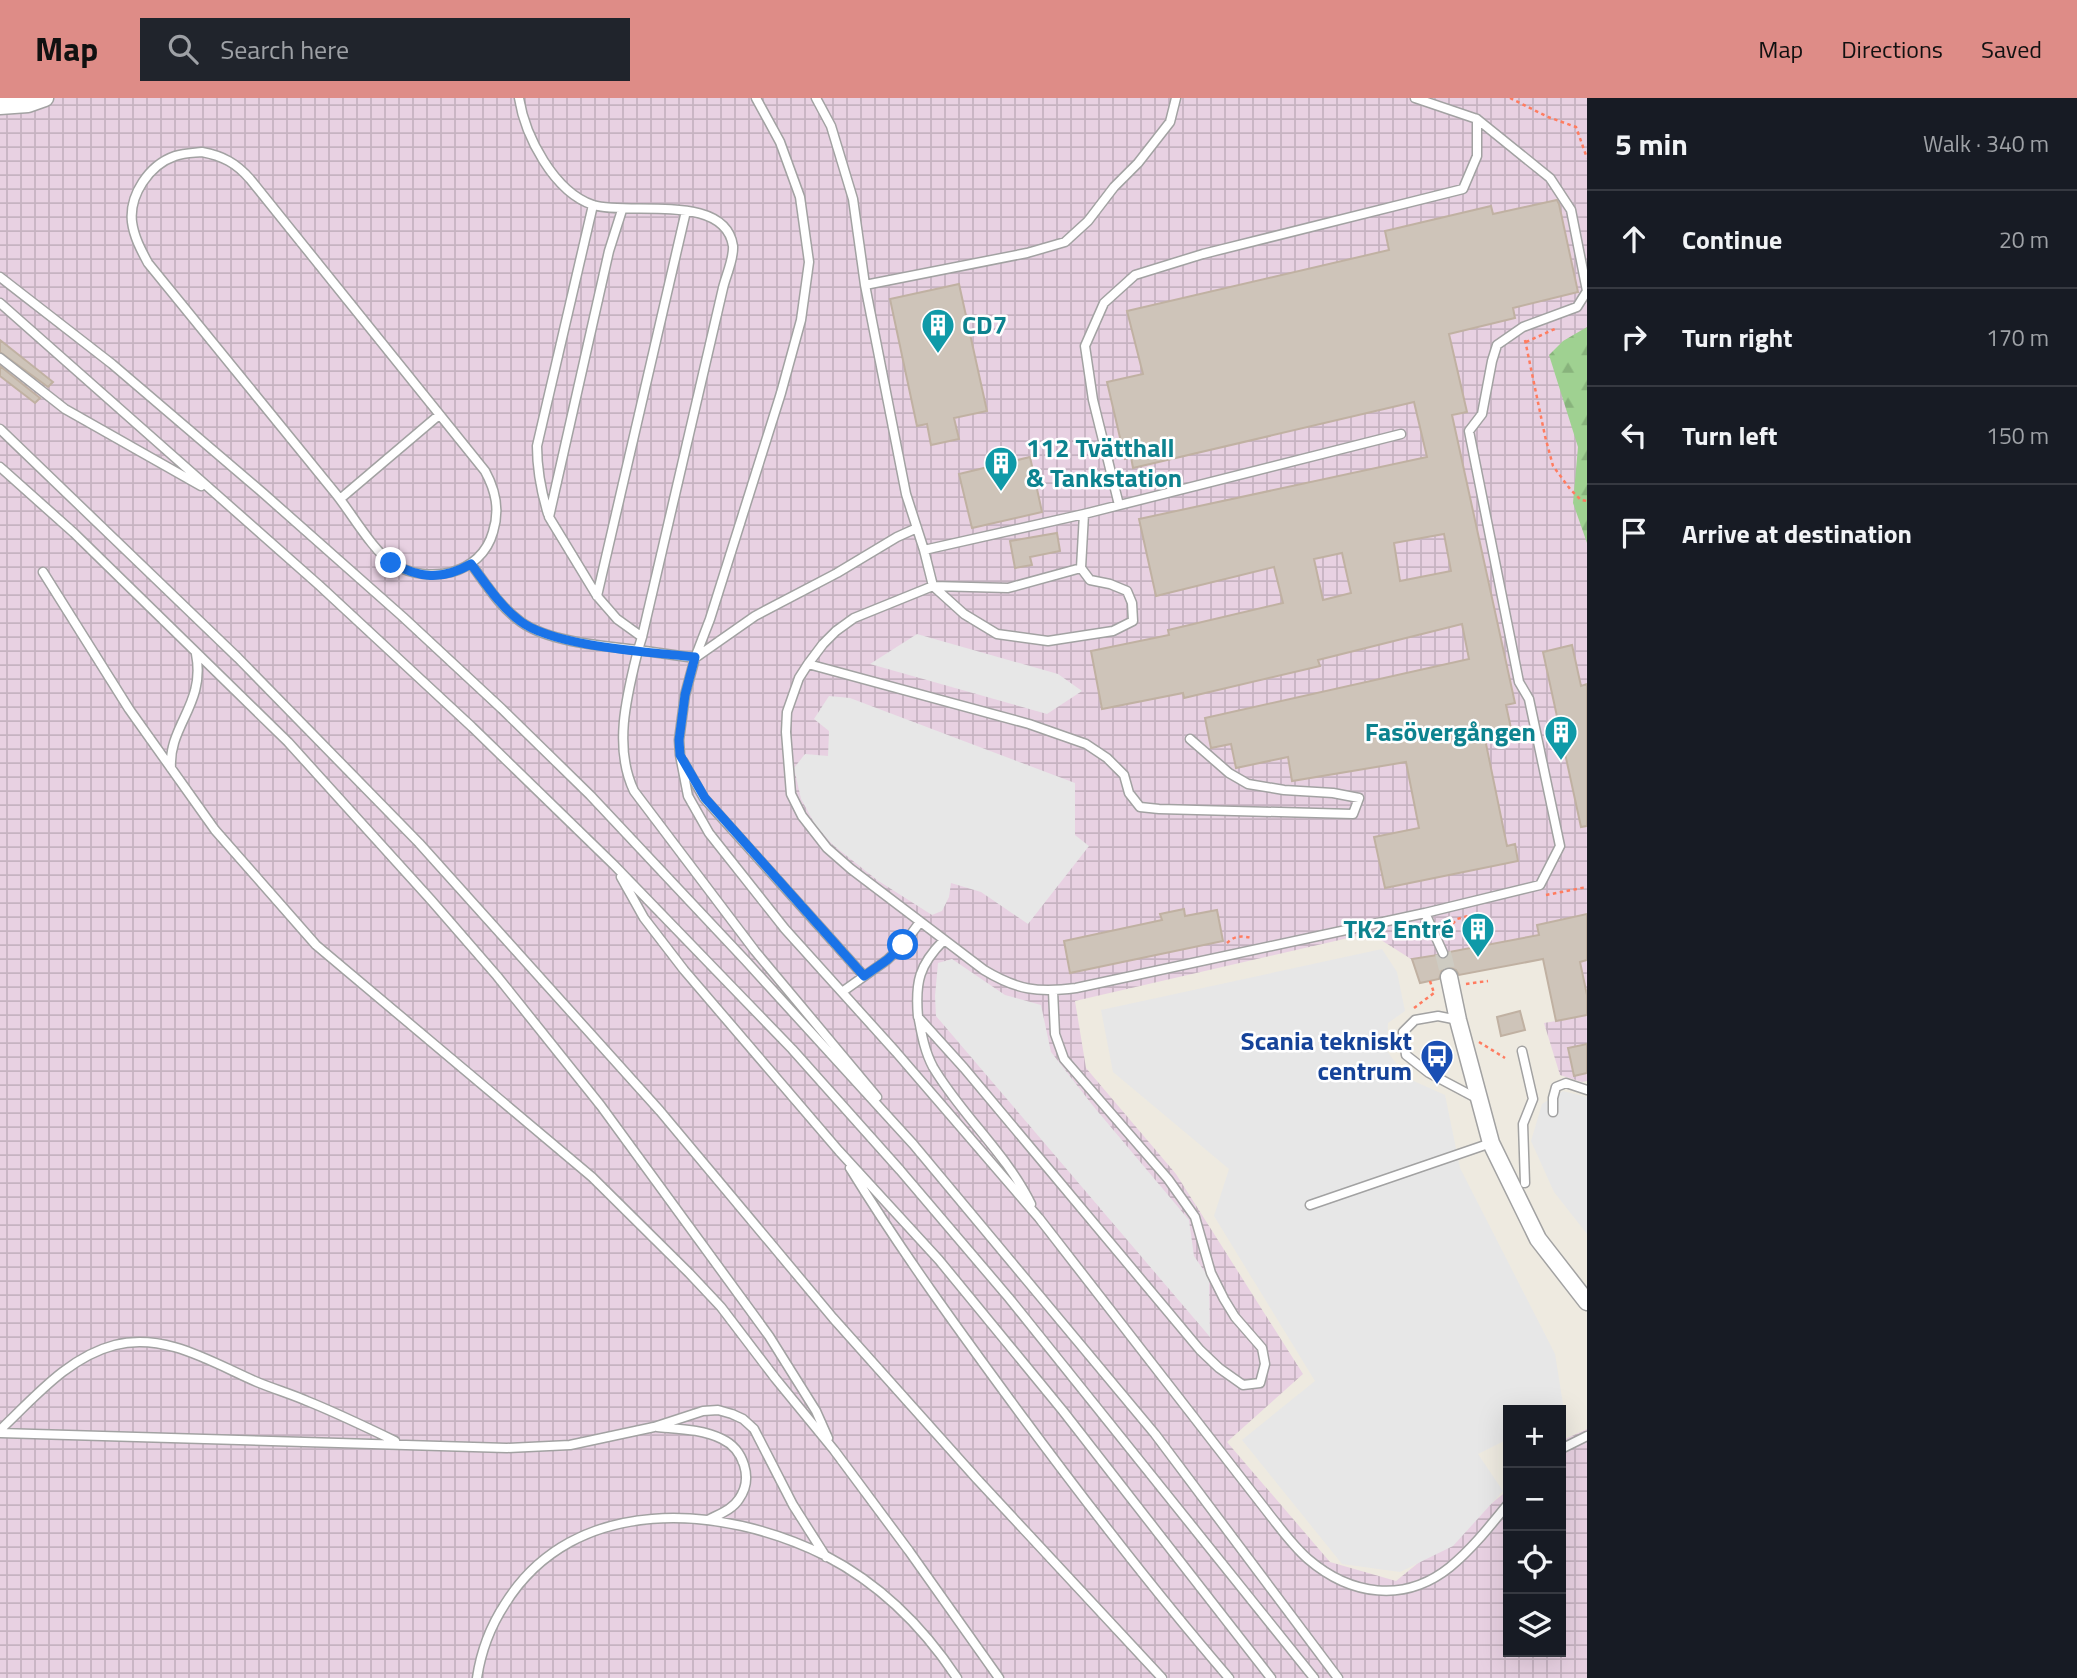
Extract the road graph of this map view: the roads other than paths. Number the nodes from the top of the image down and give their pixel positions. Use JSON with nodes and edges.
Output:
{"nodes":[{"id":1,"x":45,"y":98,"type":"edge"},
{"id":2,"x":519,"y":98,"type":"edge"},
{"id":3,"x":756,"y":98,"type":"edge"},
{"id":4,"x":816,"y":98,"type":"edge"},
{"id":5,"x":1176,"y":98,"type":"edge"},
{"id":6,"x":1415,"y":98,"type":"edge"},
{"id":7,"x":0,"y":106,"type":"edge"},
{"id":8,"x":1477,"y":119,"type":"junction"},
{"id":9,"x":593,"y":205,"type":"junction"},
{"id":10,"x":622,"y":210,"type":"junction"},
{"id":11,"x":685,"y":211,"type":"junction"},
{"id":12,"x":0,"y":277,"type":"edge"},
{"id":13,"x":865,"y":285,"type":"junction"},
{"id":14,"x":0,"y":303,"type":"edge"},
{"id":15,"x":0,"y":358,"type":"edge"},
{"id":16,"x":439,"y":415,"type":"junction"},
{"id":17,"x":0,"y":429,"type":"edge"},
{"id":18,"x":1401,"y":434,"type":"dead end"},
{"id":19,"x":0,"y":467,"type":"edge"},
{"id":20,"x":218,"y":496,"type":"junction"},
{"id":21,"x":340,"y":499,"type":"junction"},
{"id":22,"x":1119,"y":505,"type":"junction"},
{"id":23,"x":1084,"y":514,"type":"junction"},
{"id":24,"x":549,"y":517,"type":"junction"},
{"id":25,"x":917,"y":528,"type":"junction"},
{"id":26,"x":924,"y":550,"type":"junction"},
{"id":27,"x":471,"y":564,"type":"junction"},
{"id":28,"x":1081,"y":568,"type":"junction"},
{"id":29,"x":43,"y":572,"type":"dead end"},
{"id":30,"x":933,"y":586,"type":"junction"},
{"id":31,"x":597,"y":596,"type":"junction"},
{"id":32,"x":642,"y":637,"type":"junction"},
{"id":33,"x":638,"y":650,"type":"junction"},
{"id":34,"x":196,"y":654,"type":"junction"},
{"id":35,"x":695,"y":657,"type":"junction"},
{"id":36,"x":808,"y":664,"type":"junction"},
{"id":37,"x":1190,"y":740,"type":"dead end"},
{"id":38,"x":680,"y":755,"type":"junction"},
{"id":39,"x":172,"y":771,"type":"junction"},
{"id":40,"x":614,"y":866,"type":"junction"},
{"id":41,"x":1425,"y":913,"type":"junction"},
{"id":42,"x":920,"y":922,"type":"junction"},
{"id":43,"x":944,"y":940,"type":"junction"},
{"id":44,"x":1443,"y":953,"type":"tunnel mouth"},
{"id":45,"x":864,"y":976,"type":"junction"},
{"id":46,"x":1449,"y":977,"type":"tunnel mouth"},
{"id":47,"x":1053,"y":991,"type":"junction"},
{"id":48,"x":842,"y":992,"type":"junction"},
{"id":49,"x":918,"y":1017,"type":"junction"},
{"id":50,"x":1458,"y":1020,"type":"junction"},
{"id":51,"x":1522,"y":1051,"type":"dead end"},
{"id":52,"x":1587,"y":1090,"type":"edge"},
{"id":53,"x":1478,"y":1099,"type":"junction"},
{"id":54,"x":1553,"y":1112,"type":"dead end"},
{"id":55,"x":1491,"y":1143,"type":"junction"},
{"id":56,"x":913,"y":1144,"type":"junction"},
{"id":57,"x":839,"y":1151,"type":"junction"},
{"id":58,"x":1525,"y":1183,"type":"dead end"},
{"id":59,"x":1310,"y":1205,"type":"dead end"},
{"id":60,"x":1039,"y":1218,"type":"junction"},
{"id":61,"x":1587,"y":1303,"type":"edge"},
{"id":62,"x":654,"y":1427,"type":"junction"},
{"id":63,"x":0,"y":1431,"type":"edge"},
{"id":64,"x":1587,"y":1436,"type":"edge"},
{"id":65,"x":399,"y":1443,"type":"junction"},
{"id":66,"x":1566,"y":1446,"type":"edge"},
{"id":67,"x":834,"y":1450,"type":"junction"},
{"id":68,"x":1503,"y":1510,"type":"edge"},
{"id":69,"x":708,"y":1520,"type":"junction"},
{"id":70,"x":826,"y":1557,"type":"junction"},
{"id":71,"x":477,"y":1678,"type":"edge"},
{"id":72,"x":957,"y":1678,"type":"edge"},
{"id":73,"x":999,"y":1678,"type":"edge"},
{"id":74,"x":1162,"y":1678,"type":"edge"},
{"id":75,"x":1229,"y":1678,"type":"edge"},
{"id":76,"x":1271,"y":1678,"type":"edge"},
{"id":77,"x":1314,"y":1678,"type":"edge"},
{"id":78,"x":1338,"y":1678,"type":"edge"}],
"edges":[{"from":1,"to":7,"type":"street"},
{"from":2,"to":9,"type":"lane"},
{"from":3,"to":35,"type":"lane"},
{"from":4,"to":13,"type":"lane"},
{"from":5,"to":13,"type":"lane"},
{"from":6,"to":8,"type":"lane"},
{"from":8,"to":22,"type":"lane"},
{"from":8,"to":41,"type":"lane"},
{"from":9,"to":10,"type":"lane"},
{"from":9,"to":24,"type":"lane"},
{"from":10,"to":11,"type":"lane"},
{"from":10,"to":24,"type":"lane"},
{"from":11,"to":31,"type":"lane"},
{"from":11,"to":32,"type":"lane"},
{"from":12,"to":56,"type":"lane"},
{"from":13,"to":25,"type":"lane"},
{"from":14,"to":20,"type":"lane"},
{"from":15,"to":20,"type":"lane"},
{"from":16,"to":21,"type":"lane"},
{"from":16,"to":21,"type":"lane"},
{"from":16,"to":27,"type":"lane"},
{"from":17,"to":74,"type":"lane"},
{"from":18,"to":22,"type":"lane"},
{"from":19,"to":34,"type":"lane"},
{"from":20,"to":40,"type":"lane"},
{"from":21,"to":27,"type":"lane"},
{"from":22,"to":23,"type":"lane"},
{"from":23,"to":26,"type":"lane"},
{"from":23,"to":28,"type":"lane"},
{"from":24,"to":31,"type":"lane"},
{"from":25,"to":26,"type":"lane"},
{"from":25,"to":35,"type":"lane"},
{"from":26,"to":30,"type":"lane"},
{"from":27,"to":33,"type":"lane"},
{"from":28,"to":30,"type":"lane"},
{"from":28,"to":30,"type":"lane"},
{"from":29,"to":39,"type":"lane"},
{"from":30,"to":36,"type":"lane"},
{"from":31,"to":32,"type":"lane"},
{"from":32,"to":33,"type":"lane"},
{"from":33,"to":35,"type":"lane"},
{"from":33,"to":56,"type":"lane"},
{"from":34,"to":39,"type":"lane"},
{"from":34,"to":67,"type":"lane"},
{"from":35,"to":38,"type":"lane"},
{"from":36,"to":37,"type":"lane"},
{"from":36,"to":42,"type":"lane"},
{"from":38,"to":45,"type":"lane"},
{"from":38,"to":48,"type":"lane"},
{"from":39,"to":67,"type":"lane"},
{"from":40,"to":57,"type":"lane"},
{"from":40,"to":77,"type":"lane"},
{"from":41,"to":44,"type":"lane"},
{"from":41,"to":47,"type":"lane"},
{"from":42,"to":43,"type":"lane"},
{"from":42,"to":45,"type":"lane"},
{"from":43,"to":47,"type":"lane"},
{"from":43,"to":49,"type":"lane"},
{"from":45,"to":48,"type":"lane"},
{"from":46,"to":50,"type":"street"},
{"from":47,"to":49,"type":"lane"},
{"from":48,"to":60,"type":"lane"},
{"from":49,"to":60,"type":"lane"},
{"from":50,"to":53,"type":"street"},
{"from":50,"to":53,"type":"lane"},
{"from":51,"to":58,"type":"lane"},
{"from":52,"to":54,"type":"lane"},
{"from":53,"to":55,"type":"street"},
{"from":55,"to":59,"type":"lane"},
{"from":55,"to":61,"type":"street"},
{"from":56,"to":78,"type":"lane"},
{"from":57,"to":75,"type":"lane"},
{"from":57,"to":76,"type":"lane"},
{"from":60,"to":68,"type":"lane"},
{"from":62,"to":65,"type":"lane"},
{"from":62,"to":69,"type":"lane"},
{"from":62,"to":70,"type":"lane"},
{"from":63,"to":65,"type":"lane"},
{"from":63,"to":65,"type":"lane"},
{"from":64,"to":66,"type":"lane"},
{"from":67,"to":73,"type":"lane"},
{"from":69,"to":70,"type":"lane"},
{"from":69,"to":71,"type":"lane"},
{"from":70,"to":72,"type":"lane"}]}
